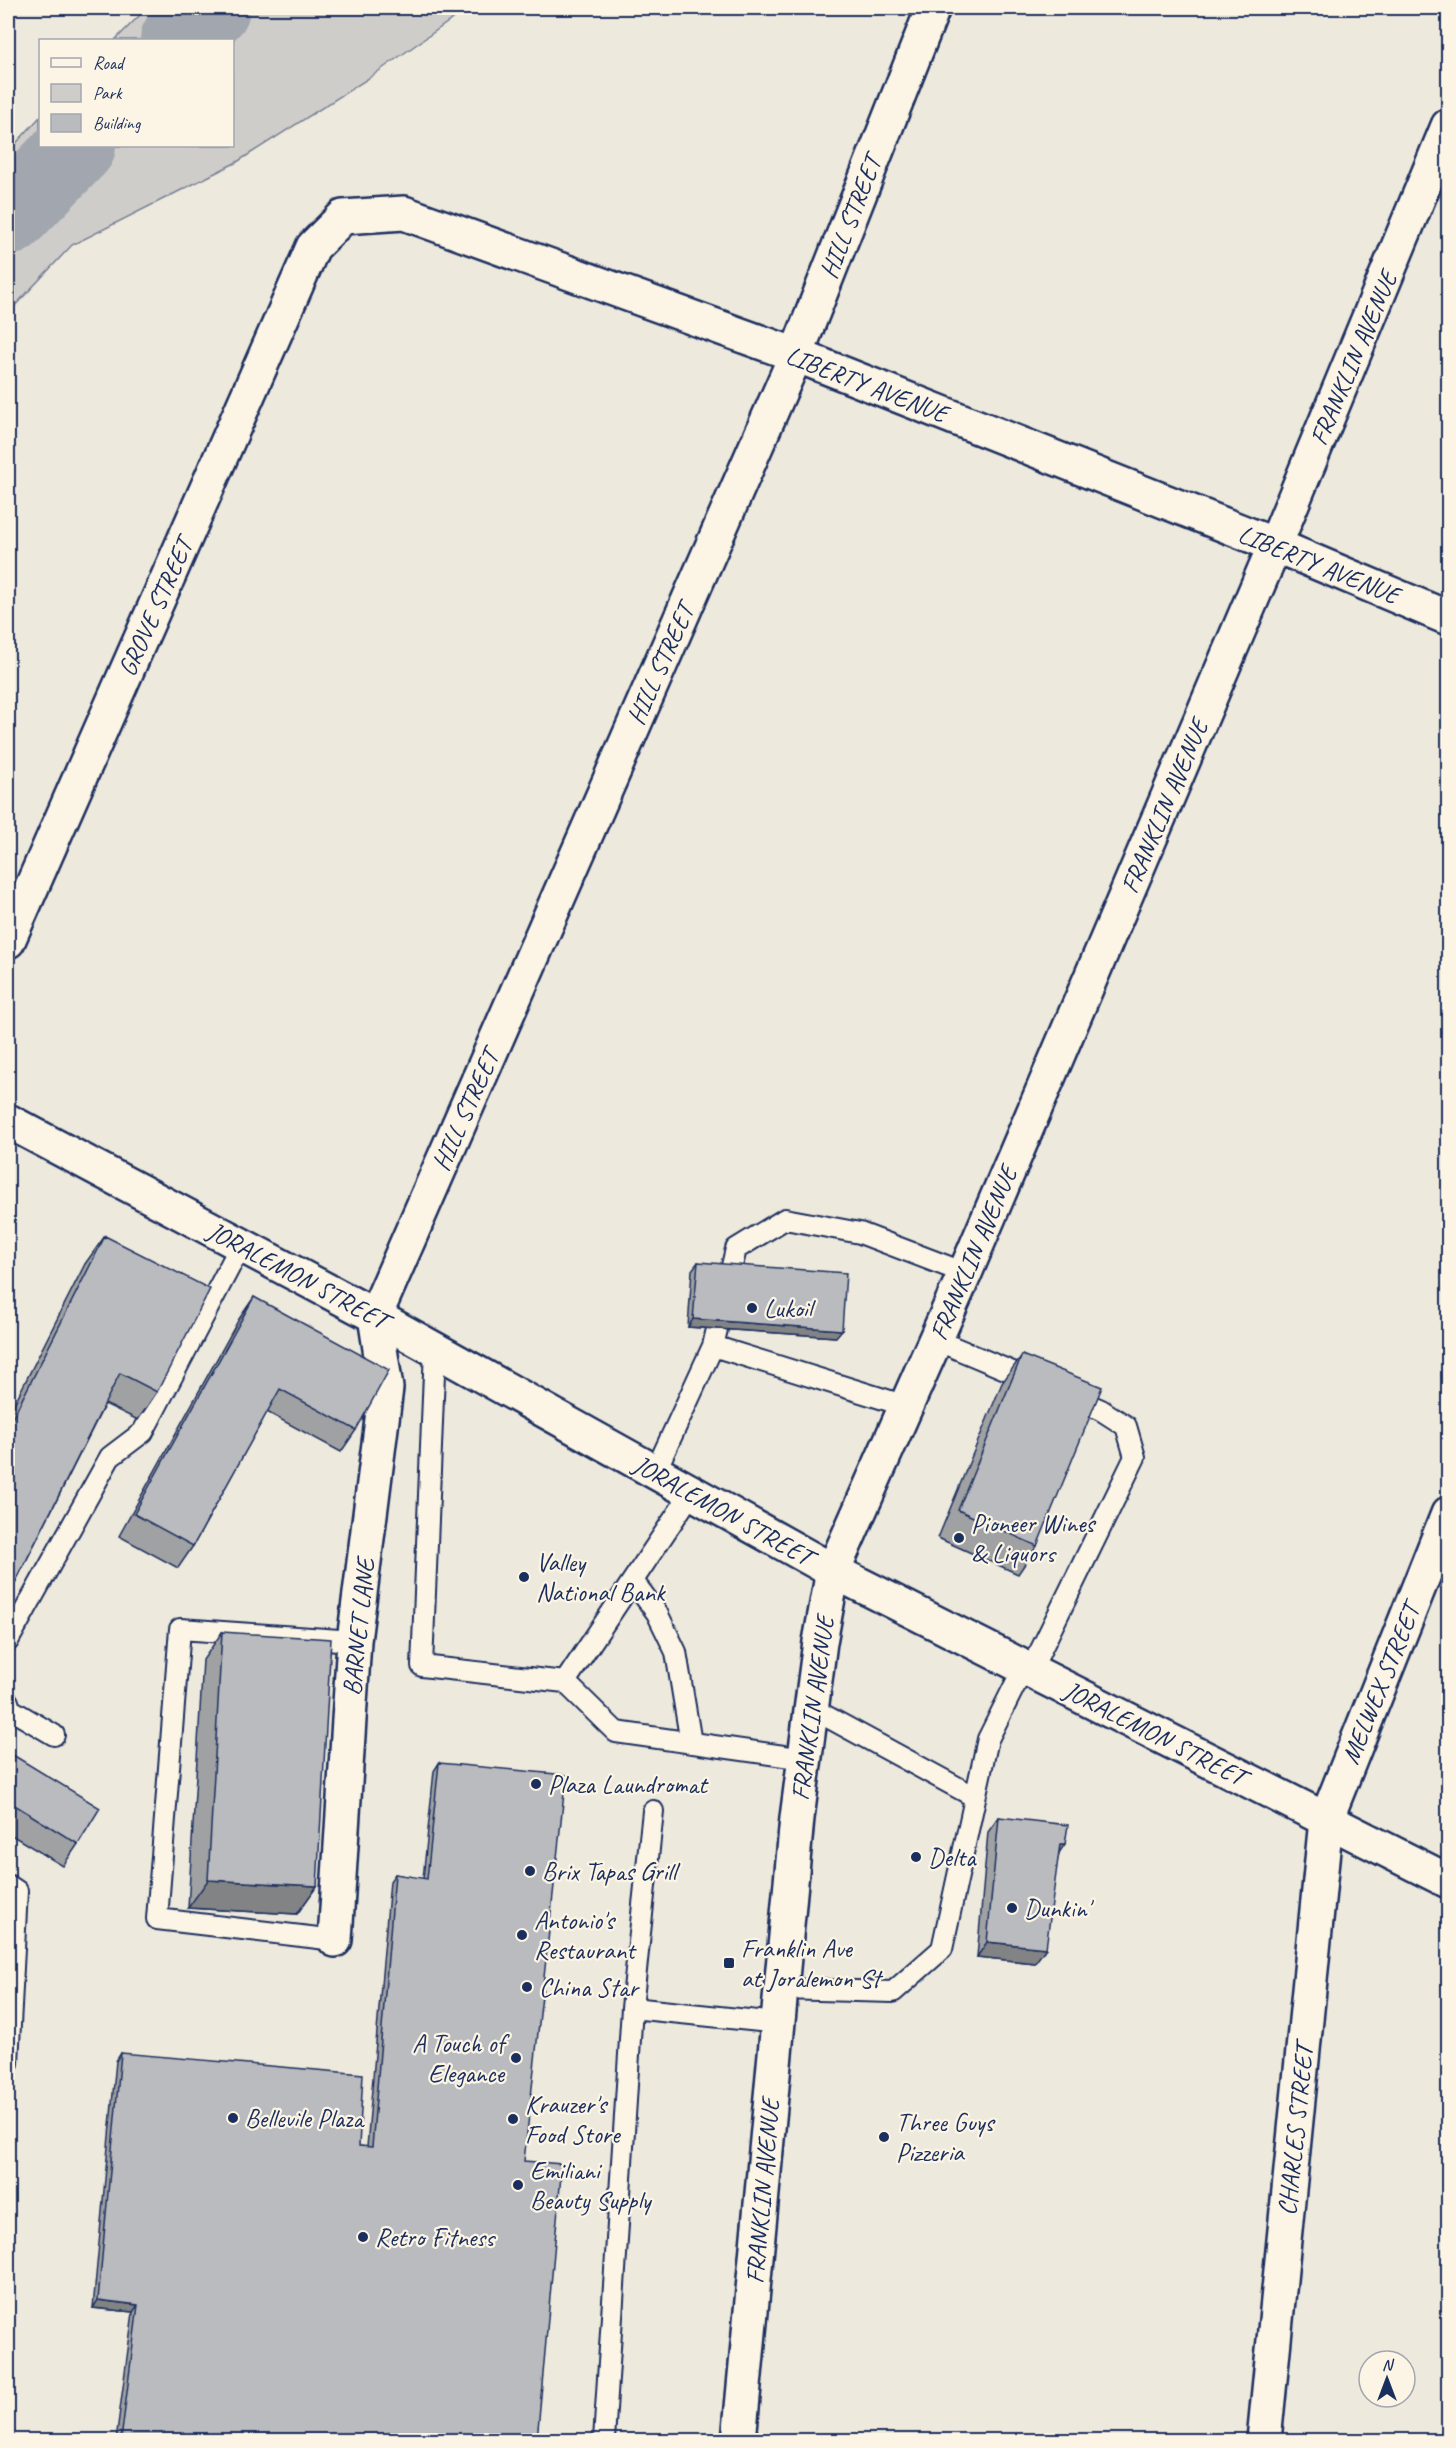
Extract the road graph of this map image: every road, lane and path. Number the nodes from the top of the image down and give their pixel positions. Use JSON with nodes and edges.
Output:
{"nodes":[{"id":1,"x":933,"y":8,"type":"edge"},
{"id":2,"x":1449,"y":126,"type":"edge"},
{"id":3,"x":302,"y":274,"type":"joint"},
{"id":4,"x":796,"y":355,"type":"junction"},
{"id":5,"x":1275,"y":545,"type":"junction"},
{"id":6,"x":1449,"y":618,"type":"edge"},
{"id":7,"x":8,"y":941,"type":"edge"},
{"id":8,"x":8,"y":1121,"type":"edge"},
{"id":9,"x":241,"y":1245,"type":"junction"},
{"id":10,"x":965,"y":1273,"type":"junction"},
{"id":11,"x":375,"y":1316,"type":"junction"},
{"id":12,"x":936,"y":1340,"type":"junction"},
{"id":13,"x":714,"y":1346,"type":"junction"},
{"id":14,"x":435,"y":1349,"type":"junction"},
{"id":15,"x":906,"y":1406,"type":"junction"},
{"id":16,"x":655,"y":1472,"type":"junction"},
{"id":17,"x":692,"y":1492,"type":"junction"},
{"id":18,"x":1449,"y":1514,"type":"edge"},
{"id":19,"x":833,"y":1571,"type":"junction"},
{"id":20,"x":633,"y":1581,"type":"junction"},
{"id":21,"x":8,"y":1641,"type":"edge"},
{"id":22,"x":354,"y":1641,"type":"junction"},
{"id":23,"x":1027,"y":1669,"type":"junction"},
{"id":24,"x":565,"y":1682,"type":"junction"},
{"id":25,"x":8,"y":1702,"type":"edge"},
{"id":26,"x":811,"y":1708,"type":"junction"},
{"id":27,"x":54,"y":1735,"type":"dead end"},
{"id":28,"x":691,"y":1743,"type":"junction"},
{"id":29,"x":805,"y":1759,"type":"junction"},
{"id":30,"x":975,"y":1797,"type":"junction"},
{"id":31,"x":653,"y":1811,"type":"dead end"},
{"id":32,"x":1326,"y":1820,"type":"junction"},
{"id":33,"x":1449,"y":1881,"type":"edge"},
{"id":34,"x":8,"y":1885,"type":"edge"},
{"id":35,"x":335,"y":1940,"type":"joint"},
{"id":36,"x":781,"y":1989,"type":"junction"},
{"id":37,"x":632,"y":2008,"type":"junction"},
{"id":38,"x":778,"y":2023,"type":"junction"},
{"id":39,"x":8,"y":2063,"type":"edge"},
{"id":40,"x":604,"y":2440,"type":"edge"},
{"id":41,"x":739,"y":2440,"type":"edge"},
{"id":42,"x":1264,"y":2440,"type":"edge"}],
"edges":[{"from":1,"to":4,"type":"street","name":"HILL STREET"},
{"from":2,"to":5,"type":"street","name":"FRANKLIN AVENUE"},
{"from":3,"to":4,"type":"street","name":"LIBERTY AVENUE"},
{"from":3,"to":7,"type":"street","name":"GROVE STREET"},
{"from":4,"to":5,"type":"street","name":"LIBERTY AVENUE"},
{"from":4,"to":11,"type":"street","name":"HILL STREET"},
{"from":5,"to":6,"type":"street","name":"LIBERTY AVENUE"},
{"from":5,"to":10,"type":"street","name":"FRANKLIN AVENUE"},
{"from":8,"to":9,"type":"street","name":"JORALEMON STREET"},
{"from":9,"to":11,"type":"street","name":"JORALEMON STREET"},
{"from":9,"to":21,"type":"lane"},
{"from":10,"to":12,"type":"street","name":"FRANKLIN AVENUE"},
{"from":10,"to":13,"type":"lane"},
{"from":11,"to":14,"type":"street","name":"JORALEMON STREET"},
{"from":11,"to":22,"type":"street","name":"BARNET LANE"},
{"from":12,"to":15,"type":"street","name":"FRANKLIN AVENUE"},
{"from":12,"to":23,"type":"lane"},
{"from":13,"to":15,"type":"lane"},
{"from":13,"to":16,"type":"lane"},
{"from":14,"to":16,"type":"street","name":"JORALEMON STREET"},
{"from":14,"to":24,"type":"lane"},
{"from":15,"to":19,"type":"street","name":"FRANKLIN AVENUE"},
{"from":16,"to":17,"type":"street","name":"JORALEMON STREET"},
{"from":17,"to":19,"type":"street","name":"JORALEMON STREET"},
{"from":17,"to":20,"type":"lane"},
{"from":18,"to":32,"type":"street","name":"MELWEX STREET"},
{"from":19,"to":23,"type":"street","name":"JORALEMON STREET"},
{"from":19,"to":26,"type":"street","name":"FRANKLIN AVENUE"},
{"from":20,"to":24,"type":"lane"},
{"from":20,"to":28,"type":"lane"},
{"from":22,"to":35,"type":"street","name":"BARNET LANE"},
{"from":22,"to":35,"type":"lane"},
{"from":23,"to":30,"type":"lane"},
{"from":23,"to":32,"type":"street","name":"JORALEMON STREET"},
{"from":24,"to":28,"type":"lane"},
{"from":25,"to":27,"type":"lane"},
{"from":26,"to":29,"type":"street","name":"FRANKLIN AVENUE"},
{"from":26,"to":30,"type":"lane"},
{"from":28,"to":29,"type":"lane"},
{"from":29,"to":36,"type":"street","name":"FRANKLIN AVENUE"},
{"from":30,"to":36,"type":"lane"},
{"from":31,"to":37,"type":"lane"},
{"from":32,"to":33,"type":"street","name":"JORALEMON STREET"},
{"from":32,"to":42,"type":"street","name":"CHARLES STREET"},
{"from":34,"to":39,"type":"lane"},
{"from":36,"to":38,"type":"street","name":"FRANKLIN AVENUE"},
{"from":37,"to":38,"type":"lane"},
{"from":37,"to":40,"type":"lane"},
{"from":38,"to":41,"type":"street","name":"FRANKLIN AVENUE"}]}
